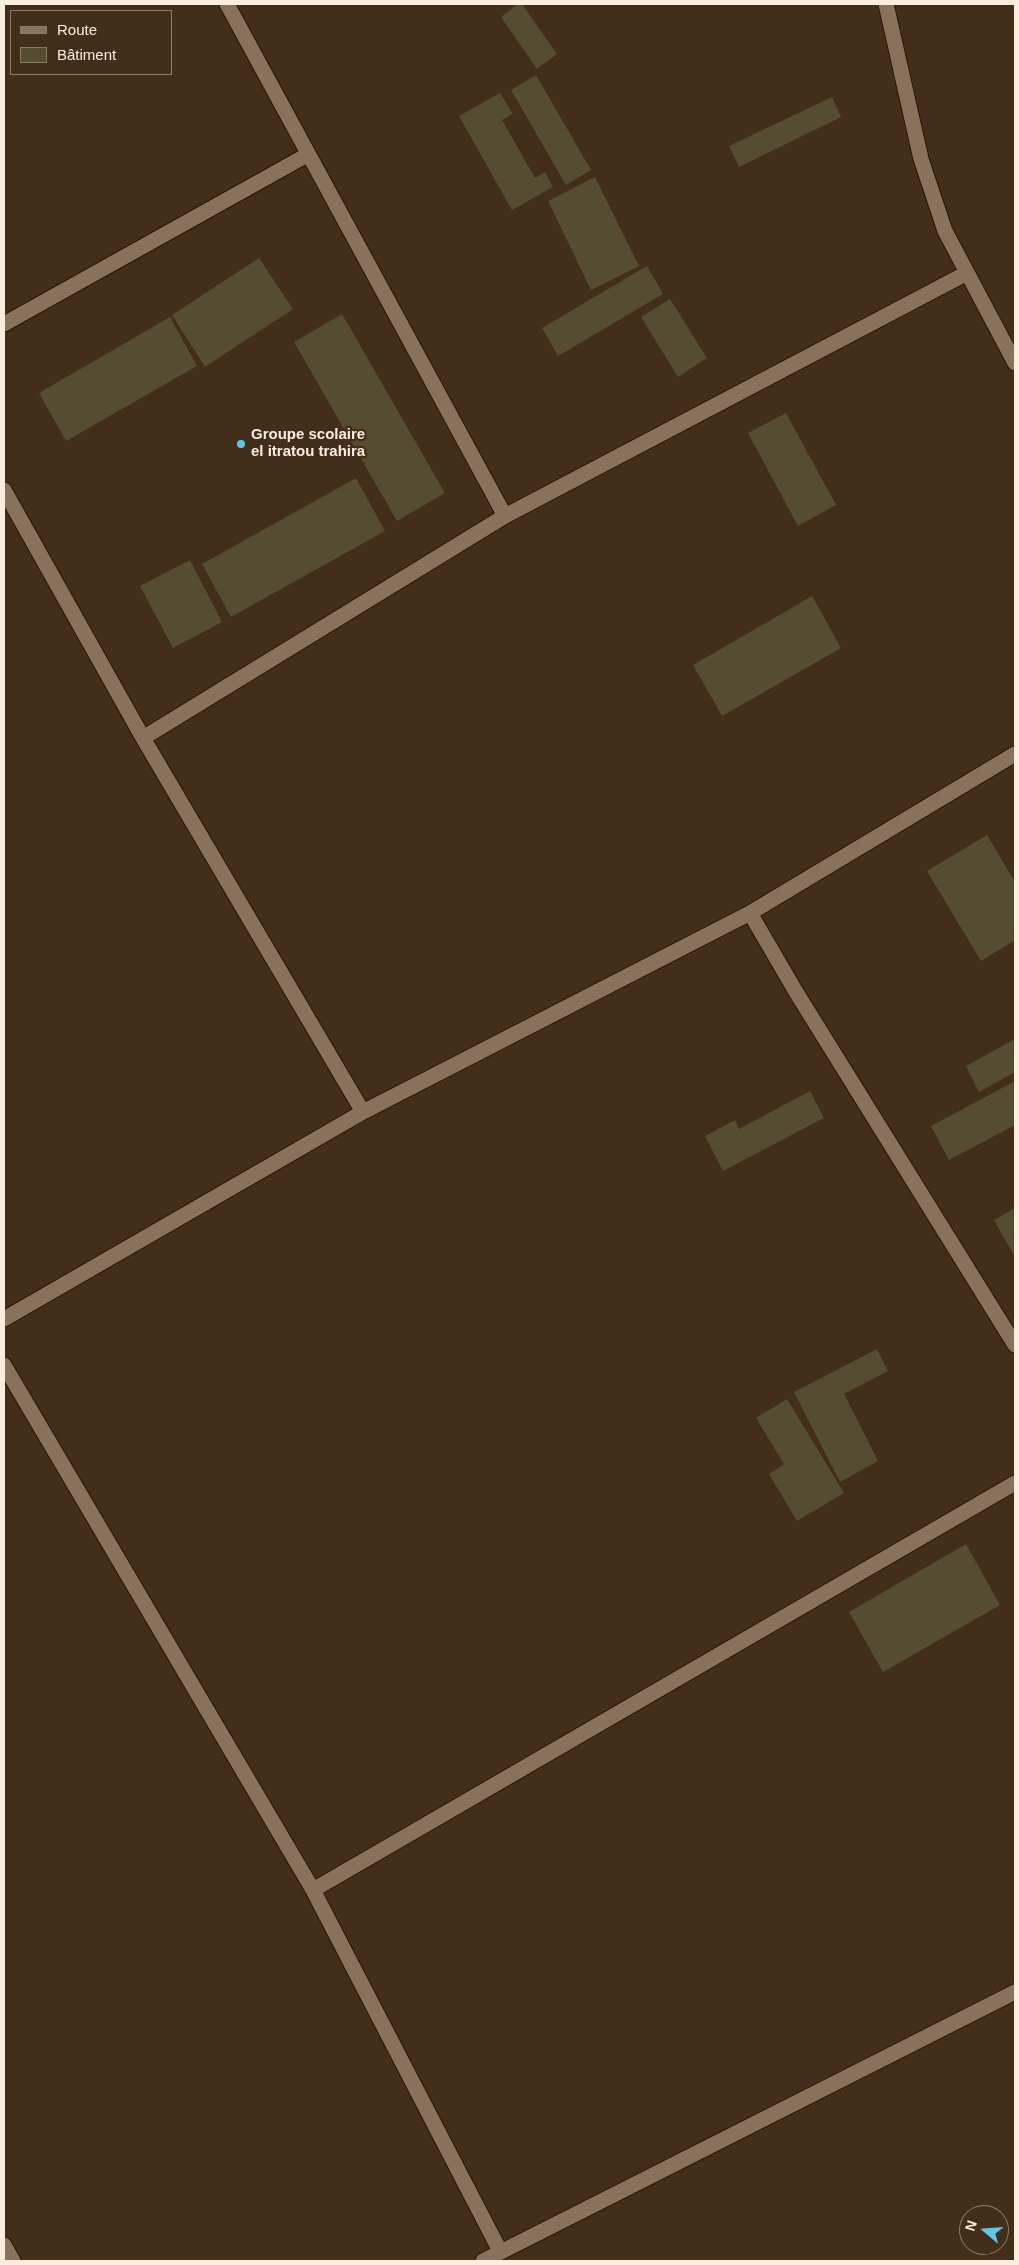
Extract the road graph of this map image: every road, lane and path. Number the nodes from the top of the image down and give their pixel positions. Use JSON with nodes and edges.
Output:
{"nodes":[{"id":1,"x":227,"y":4,"type":"edge"},
{"id":2,"x":886,"y":4,"type":"edge"},
{"id":3,"x":307,"y":155,"type":"junction"},
{"id":4,"x":968,"y":273,"type":"junction"},
{"id":5,"x":4,"y":324,"type":"edge"},
{"id":6,"x":1015,"y":363,"type":"edge"},
{"id":7,"x":4,"y":490,"type":"edge"},
{"id":8,"x":505,"y":516,"type":"junction"},
{"id":9,"x":143,"y":738,"type":"junction"},
{"id":10,"x":1015,"y":754,"type":"edge"},
{"id":11,"x":750,"y":913,"type":"junction"},
{"id":12,"x":363,"y":1112,"type":"junction"},
{"id":13,"x":4,"y":1319,"type":"edge"},
{"id":14,"x":1015,"y":1344,"type":"edge"},
{"id":15,"x":4,"y":1365,"type":"edge"},
{"id":16,"x":1015,"y":1482,"type":"edge"},
{"id":17,"x":313,"y":1890,"type":"junction"},
{"id":18,"x":1015,"y":1992,"type":"edge"},
{"id":19,"x":4,"y":2245,"type":"edge"},
{"id":20,"x":500,"y":2251,"type":"junction"},
{"id":21,"x":13,"y":2261,"type":"edge"},
{"id":22,"x":483,"y":2261,"type":"edge"}],
"edges":[{"from":1,"to":3,"type":"street"},
{"from":2,"to":4,"type":"street"},
{"from":3,"to":5,"type":"street"},
{"from":3,"to":8,"type":"street"},
{"from":4,"to":6,"type":"street"},
{"from":4,"to":8,"type":"street"},
{"from":7,"to":9,"type":"street"},
{"from":8,"to":9,"type":"street"},
{"from":9,"to":12,"type":"street"},
{"from":10,"to":11,"type":"street"},
{"from":11,"to":12,"type":"street"},
{"from":11,"to":14,"type":"street"},
{"from":12,"to":13,"type":"street"},
{"from":15,"to":17,"type":"street"},
{"from":16,"to":17,"type":"street"},
{"from":17,"to":20,"type":"street"},
{"from":18,"to":20,"type":"street"},
{"from":19,"to":21,"type":"street"},
{"from":20,"to":22,"type":"street"}]}
